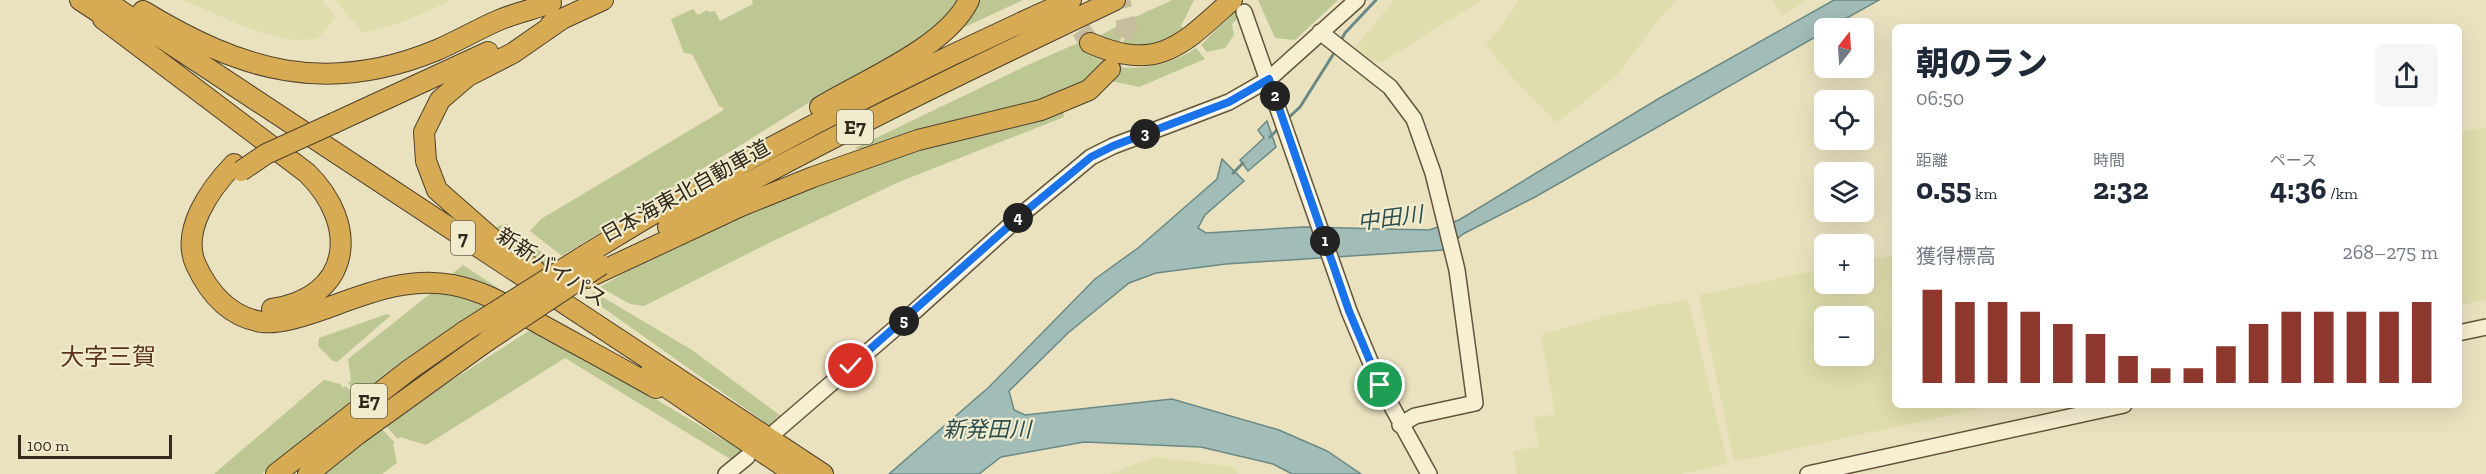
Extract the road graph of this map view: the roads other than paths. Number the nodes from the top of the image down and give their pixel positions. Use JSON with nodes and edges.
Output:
{"nodes":[{"id":1,"x":79,"y":0,"type":"edge"},
{"id":2,"x":104,"y":0,"type":"edge"},
{"id":3,"x":126,"y":0,"type":"edge"},
{"id":4,"x":603,"y":0,"type":"edge"},
{"id":5,"x":969,"y":0,"type":"edge"},
{"id":6,"x":1071,"y":0,"type":"edge"},
{"id":7,"x":1115,"y":0,"type":"edge"},
{"id":8,"x":1357,"y":0,"type":"edge"},
{"id":9,"x":1238,"y":6,"type":"edge"},
{"id":10,"x":557,"y":7,"type":"edge"},
{"id":11,"x":1320,"y":32,"type":"junction"},
{"id":12,"x":1090,"y":43,"type":"tunnel mouth"},
{"id":13,"x":1110,"y":69,"type":"tunnel mouth"},
{"id":14,"x":1269,"y":79,"type":"junction"},
{"id":15,"x":237,"y":168,"type":"junction"},
{"id":16,"x":625,"y":230,"type":"junction"},
{"id":17,"x":598,"y":263,"type":"junction"},
{"id":18,"x":2486,"y":327,"type":"edge"},
{"id":19,"x":2462,"y":332,"type":"edge"},
{"id":20,"x":2110,"y":408,"type":"edge"},
{"id":21,"x":712,"y":410,"type":"junction"},
{"id":22,"x":1400,"y":425,"type":"junction"},
{"id":23,"x":776,"y":431,"type":"dead end"},
{"id":24,"x":747,"y":457,"type":"dead end"},
{"id":25,"x":276,"y":474,"type":"edge"},
{"id":26,"x":308,"y":474,"type":"edge"},
{"id":27,"x":726,"y":474,"type":"edge"},
{"id":28,"x":795,"y":474,"type":"edge"},
{"id":29,"x":824,"y":474,"type":"edge"},
{"id":30,"x":1428,"y":474,"type":"edge"},
{"id":31,"x":1808,"y":474,"type":"edge"}],
"edges":[{"from":1,"to":15,"type":"highway"},
{"from":1,"to":21,"type":"highway","name":"新新バイパス","number":"7"},
{"from":2,"to":21,"type":"highway","name":"新新バイパス","number":"7"},
{"from":3,"to":10,"type":"highway"},
{"from":4,"to":10,"type":"highway"},
{"from":5,"to":16,"type":"highway"},
{"from":6,"to":16,"type":"highway","name":"日本海東北自動車道","number":"E7"},
{"from":7,"to":17,"type":"highway","name":"日本海東北自動車道","number":"E7"},
{"from":8,"to":11,"type":"street"},
{"from":9,"to":12,"type":"highway"},
{"from":9,"to":14,"type":"street"},
{"from":10,"to":15,"type":"highway","bridge":true},
{"from":10,"to":21,"type":"highway"},
{"from":11,"to":14,"type":"street"},
{"from":11,"to":22,"type":"street"},
{"from":13,"to":17,"type":"highway"},
{"from":14,"to":22,"type":"street"},
{"from":14,"to":23,"type":"street"},
{"from":15,"to":21,"type":"highway"},
{"from":16,"to":17,"type":"highway","name":"日本海東北自動車道","number":"E7"},
{"from":17,"to":25,"type":"highway","name":"日本海東北自動車道","number":"E7","bridge":true},
{"from":17,"to":26,"type":"highway","name":"日本海東北自動車道","number":"E7","bridge":true},
{"from":18,"to":19,"type":"street"},
{"from":20,"to":31,"type":"street"},
{"from":21,"to":28,"type":"highway","name":"新新バイパス","number":"7"},
{"from":21,"to":29,"type":"highway","name":"新新バイパス","number":"7"},
{"from":22,"to":30,"type":"street"},
{"from":24,"to":27,"type":"street"}]}
